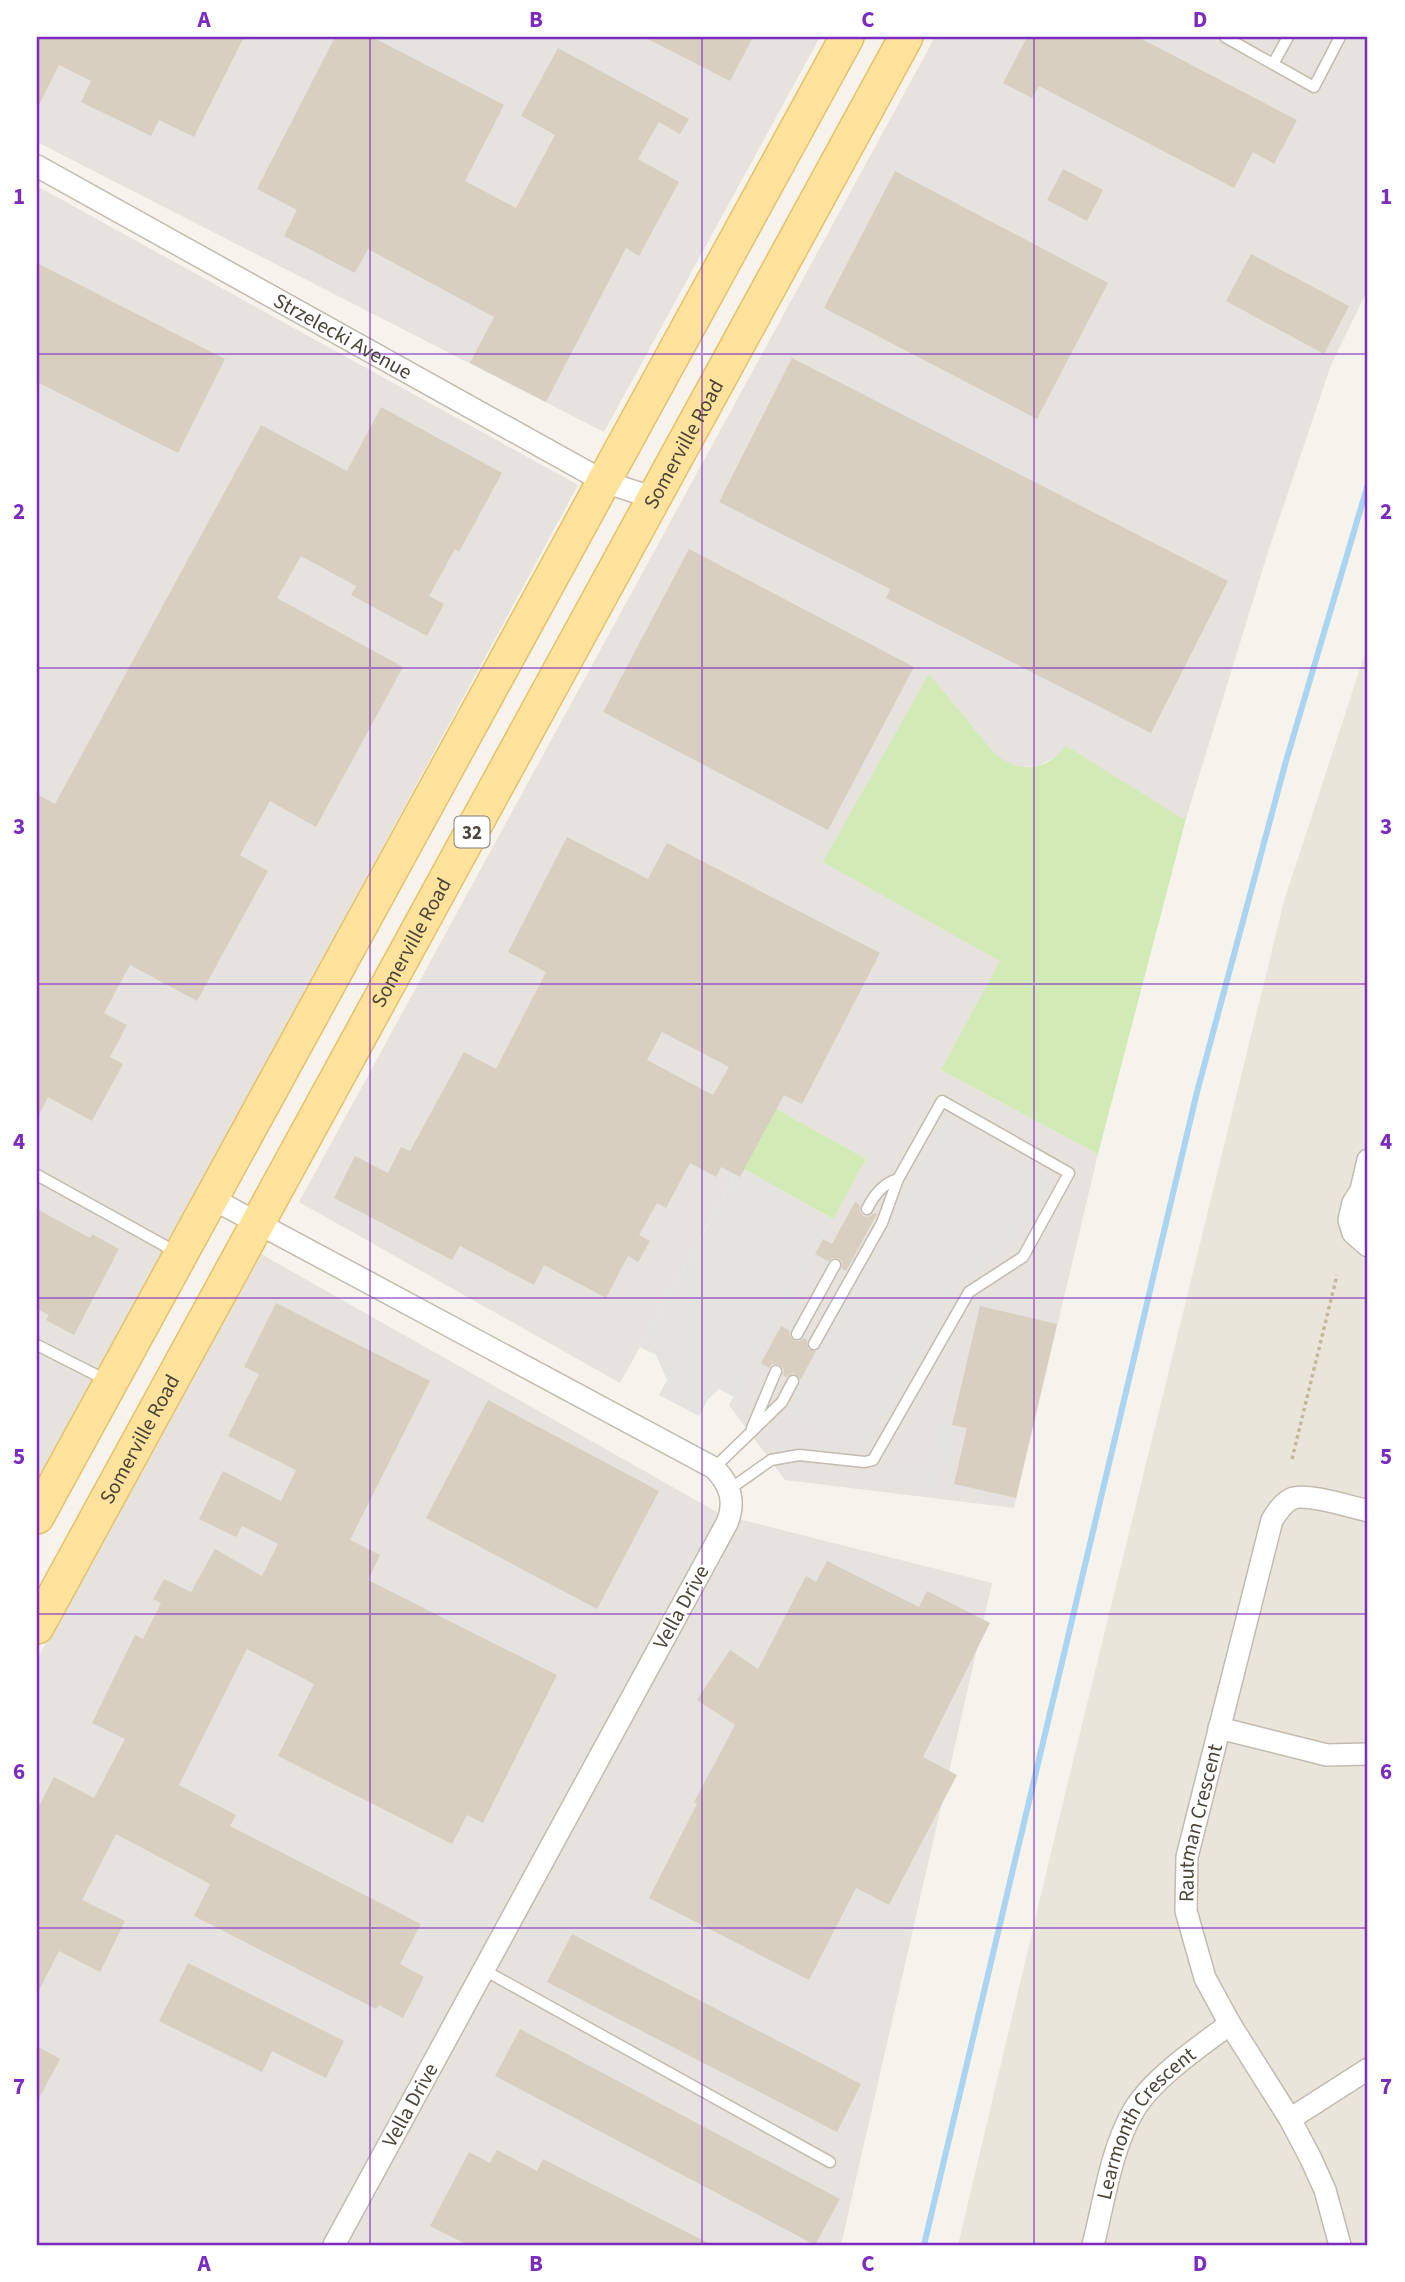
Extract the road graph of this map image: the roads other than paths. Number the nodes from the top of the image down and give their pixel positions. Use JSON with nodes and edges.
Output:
{"nodes":[{"id":1,"x":847,"y":37,"type":"edge"},
{"id":2,"x":906,"y":37,"type":"edge"},
{"id":3,"x":1288,"y":37,"type":"edge"},
{"id":4,"x":1340,"y":37,"type":"edge"},
{"id":5,"x":1229,"y":38,"type":"edge"},
{"id":6,"x":1273,"y":64,"type":"junction"},
{"id":7,"x":37,"y":166,"type":"edge"},
{"id":8,"x":605,"y":482,"type":"junction"},
{"id":9,"x":654,"y":498,"type":"junction"},
{"id":10,"x":1368,"y":1160,"type":"edge"},
{"id":11,"x":37,"y":1175,"type":"edge"},
{"id":12,"x":898,"y":1179,"type":"junction"},
{"id":13,"x":1361,"y":1190,"type":"junction"},
{"id":14,"x":211,"y":1198,"type":"junction"},
{"id":15,"x":867,"y":1209,"type":"dead end"},
{"id":16,"x":257,"y":1223,"type":"junction"},
{"id":17,"x":1368,"y":1223,"type":"edge"},
{"id":18,"x":1368,"y":1246,"type":"edge"},
{"id":19,"x":180,"y":1255,"type":"junction"},
{"id":20,"x":835,"y":1265,"type":"dead end"},
{"id":21,"x":797,"y":1334,"type":"dead end"},
{"id":22,"x":814,"y":1344,"type":"dead end"},
{"id":23,"x":37,"y":1345,"type":"edge"},
{"id":24,"x":776,"y":1371,"type":"dead end"},
{"id":25,"x":793,"y":1381,"type":"dead end"},
{"id":26,"x":110,"y":1383,"type":"junction"},
{"id":27,"x":750,"y":1433,"type":"junction"},
{"id":28,"x":714,"y":1468,"type":"junction"},
{"id":29,"x":730,"y":1489,"type":"junction"},
{"id":30,"x":1368,"y":1511,"type":"edge"},
{"id":31,"x":37,"y":1517,"type":"edge"},
{"id":32,"x":37,"y":1627,"type":"edge"},
{"id":33,"x":1219,"y":1728,"type":"junction"},
{"id":34,"x":1368,"y":1754,"type":"edge"},
{"id":35,"x":484,"y":1970,"type":"junction"},
{"id":36,"x":1230,"y":2024,"type":"junction"},
{"id":37,"x":1368,"y":2069,"type":"edge"},
{"id":38,"x":1290,"y":2119,"type":"junction"},
{"id":39,"x":830,"y":2162,"type":"dead end"},
{"id":40,"x":334,"y":2245,"type":"edge"},
{"id":41,"x":1093,"y":2245,"type":"edge"},
{"id":42,"x":1340,"y":2245,"type":"edge"}],
"edges":[{"from":1,"to":8,"type":"main road","number":"32"},
{"from":2,"to":9,"type":"main road","name":"Somerville Road","number":"32"},
{"from":3,"to":6,"type":"lane"},
{"from":4,"to":6,"type":"lane"},
{"from":5,"to":6,"type":"lane"},
{"from":7,"to":8,"type":"street","name":"Strzelecki Avenue"},
{"from":8,"to":9,"type":"street","name":"Strzelecki Avenue"},
{"from":8,"to":14,"type":"main road","number":"32"},
{"from":9,"to":16,"type":"main road","name":"Somerville Road","number":"32"},
{"from":10,"to":13,"type":"street"},
{"from":11,"to":19,"type":"lane"},
{"from":12,"to":15,"type":"lane"},
{"from":12,"to":22,"type":"lane"},
{"from":12,"to":29,"type":"lane"},
{"from":13,"to":17,"type":"street"},
{"from":13,"to":18,"type":"street"},
{"from":14,"to":16,"type":"street"},
{"from":14,"to":19,"type":"main road","number":"32"},
{"from":16,"to":28,"type":"street"},
{"from":16,"to":32,"type":"main road","name":"Somerville Road","number":"32"},
{"from":19,"to":26,"type":"main road","number":"32"},
{"from":20,"to":21,"type":"lane"},
{"from":23,"to":26,"type":"lane"},
{"from":24,"to":27,"type":"lane"},
{"from":25,"to":27,"type":"lane"},
{"from":26,"to":31,"type":"main road","number":"32"},
{"from":27,"to":28,"type":"lane"},
{"from":28,"to":29,"type":"street"},
{"from":29,"to":35,"type":"street","name":"Vella Drive"},
{"from":30,"to":33,"type":"street","name":"Rautman Crescent"},
{"from":33,"to":34,"type":"street"},
{"from":33,"to":36,"type":"street","name":"Rautman Crescent"},
{"from":35,"to":39,"type":"lane"},
{"from":35,"to":40,"type":"street","name":"Vella Drive"},
{"from":36,"to":38,"type":"street","name":"Rautman Crescent"},
{"from":36,"to":41,"type":"street","name":"Learmonth Crescent"},
{"from":37,"to":38,"type":"street"},
{"from":38,"to":42,"type":"street","name":"Rautman Crescent"}]}
